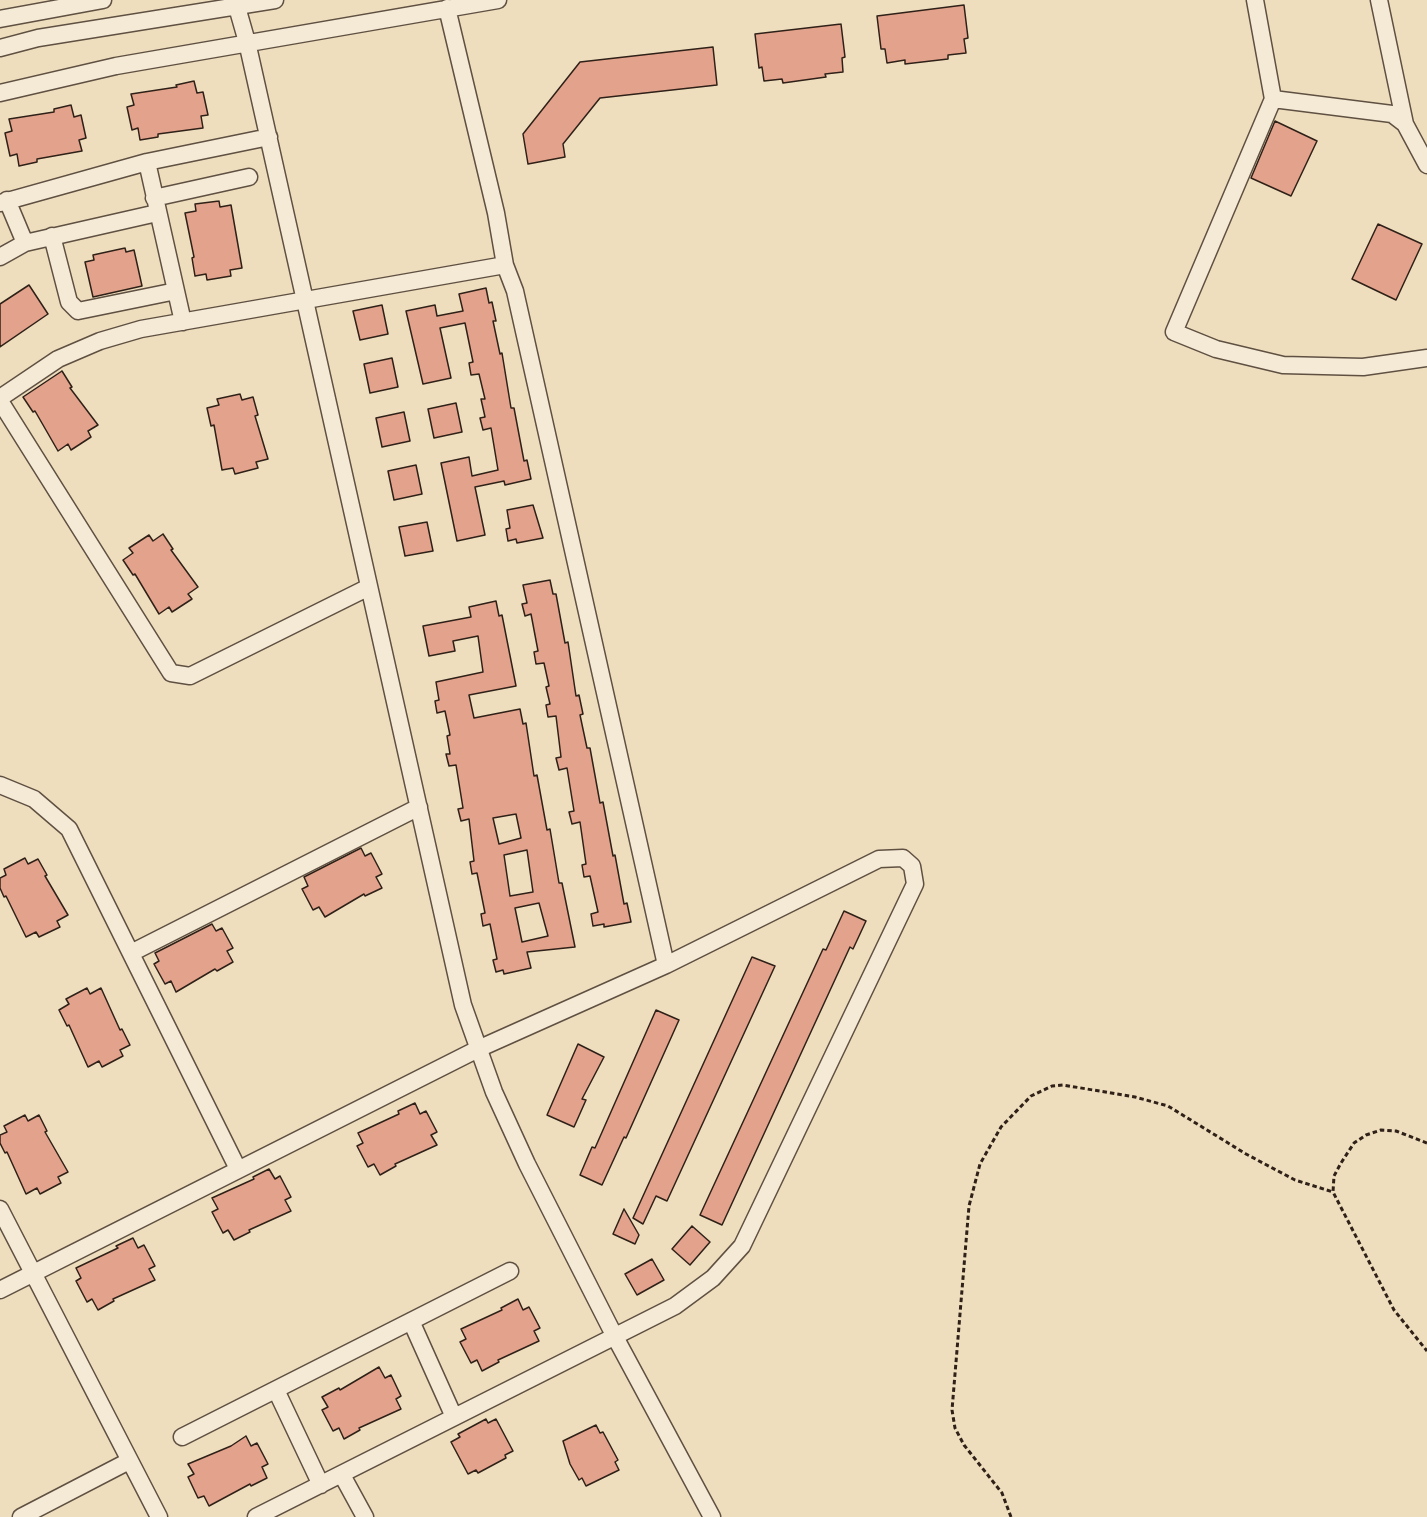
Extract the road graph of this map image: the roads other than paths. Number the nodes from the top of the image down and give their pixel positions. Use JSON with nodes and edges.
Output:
{"nodes":[{"id":1,"x":103,"y":0,"type":"edge"},
{"id":2,"x":275,"y":0,"type":"edge"},
{"id":3,"x":498,"y":0,"type":"edge"},
{"id":4,"x":1255,"y":0,"type":"edge"},
{"id":5,"x":1380,"y":0,"type":"edge"},
{"id":6,"x":238,"y":2,"type":"edge"},
{"id":7,"x":32,"y":6,"type":"edge"},
{"id":8,"x":447,"y":8,"type":"junction"},
{"id":9,"x":0,"y":19,"type":"edge"},
{"id":10,"x":247,"y":42,"type":"junction"},
{"id":11,"x":0,"y":48,"type":"edge"},
{"id":12,"x":0,"y":93,"type":"edge"},
{"id":13,"x":1273,"y":99,"type":"junction"},
{"id":14,"x":1405,"y":124,"type":"junction"},
{"id":15,"x":268,"y":137,"type":"junction"},
{"id":16,"x":147,"y":162,"type":"junction"},
{"id":17,"x":1427,"y":165,"type":"edge"},
{"id":18,"x":249,"y":177,"type":"dead end"},
{"id":19,"x":4,"y":202,"type":"edge"},
{"id":20,"x":156,"y":205,"type":"junction"},
{"id":21,"x":52,"y":236,"type":"junction"},
{"id":22,"x":24,"y":243,"type":"junction"},
{"id":23,"x":0,"y":257,"type":"edge"},
{"id":24,"x":505,"y":265,"type":"junction"},
{"id":25,"x":176,"y":291,"type":"junction"},
{"id":26,"x":306,"y":302,"type":"junction"},
{"id":27,"x":183,"y":322,"type":"junction"},
{"id":28,"x":1427,"y":358,"type":"edge"},
{"id":29,"x":0,"y":399,"type":"edge"},
{"id":30,"x":369,"y":587,"type":"junction"},
{"id":31,"x":0,"y":784,"type":"edge"},
{"id":32,"x":418,"y":807,"type":"junction"},
{"id":33,"x":130,"y":953,"type":"junction"},
{"id":34,"x":666,"y":965,"type":"junction"},
{"id":35,"x":478,"y":1049,"type":"junction"},
{"id":36,"x":238,"y":1169,"type":"junction"},
{"id":37,"x":0,"y":1209,"type":"edge"},
{"id":38,"x":510,"y":1271,"type":"dead end"},
{"id":39,"x":33,"y":1274,"type":"junction"},
{"id":40,"x":0,"y":1290,"type":"edge"},
{"id":41,"x":411,"y":1321,"type":"junction"},
{"id":42,"x":614,"y":1335,"type":"junction"},
{"id":43,"x":276,"y":1390,"type":"junction"},
{"id":44,"x":454,"y":1417,"type":"junction"},
{"id":45,"x":182,"y":1437,"type":"dead end"},
{"id":46,"x":129,"y":1461,"type":"junction"},
{"id":47,"x":342,"y":1474,"type":"junction"},
{"id":48,"x":321,"y":1485,"type":"junction"},
{"id":49,"x":21,"y":1517,"type":"edge"},
{"id":50,"x":159,"y":1517,"type":"edge"},
{"id":51,"x":256,"y":1517,"type":"edge"},
{"id":52,"x":365,"y":1517,"type":"edge"},
{"id":53,"x":712,"y":1517,"type":"edge"}],
"edges":[{"from":1,"to":7,"type":"street"},
{"from":2,"to":6,"type":"street"},
{"from":3,"to":8,"type":"street"},
{"from":4,"to":13,"type":"street"},
{"from":5,"to":14,"type":"street"},
{"from":6,"to":10,"type":"street"},
{"from":6,"to":11,"type":"street"},
{"from":7,"to":9,"type":"street"},
{"from":8,"to":10,"type":"street"},
{"from":8,"to":24,"type":"street"},
{"from":10,"to":12,"type":"street"},
{"from":10,"to":15,"type":"street"},
{"from":13,"to":14,"type":"street"},
{"from":13,"to":28,"type":"street"},
{"from":14,"to":17,"type":"street"},
{"from":15,"to":16,"type":"street"},
{"from":15,"to":26,"type":"street"},
{"from":16,"to":19,"type":"street"},
{"from":16,"to":20,"type":"street"},
{"from":18,"to":20,"type":"street"},
{"from":19,"to":22,"type":"street"},
{"from":20,"to":21,"type":"street"},
{"from":20,"to":25,"type":"street"},
{"from":21,"to":22,"type":"street"},
{"from":21,"to":25,"type":"street"},
{"from":22,"to":23,"type":"street"},
{"from":24,"to":26,"type":"street"},
{"from":24,"to":34,"type":"street"},
{"from":25,"to":27,"type":"street"},
{"from":26,"to":27,"type":"street"},
{"from":26,"to":30,"type":"street"},
{"from":27,"to":29,"type":"street"},
{"from":29,"to":30,"type":"street"},
{"from":30,"to":32,"type":"street"},
{"from":31,"to":33,"type":"street"},
{"from":32,"to":33,"type":"street"},
{"from":32,"to":35,"type":"street"},
{"from":33,"to":36,"type":"street"},
{"from":34,"to":35,"type":"street"},
{"from":34,"to":42,"type":"street"},
{"from":35,"to":36,"type":"street"},
{"from":35,"to":42,"type":"street"},
{"from":36,"to":39,"type":"street"},
{"from":37,"to":39,"type":"street"},
{"from":38,"to":41,"type":"street"},
{"from":39,"to":40,"type":"street"},
{"from":39,"to":46,"type":"street"},
{"from":41,"to":43,"type":"street"},
{"from":41,"to":44,"type":"street"},
{"from":42,"to":44,"type":"street"},
{"from":42,"to":53,"type":"street"},
{"from":43,"to":45,"type":"street"},
{"from":43,"to":48,"type":"street"},
{"from":44,"to":47,"type":"street"},
{"from":46,"to":49,"type":"street"},
{"from":46,"to":50,"type":"street"},
{"from":47,"to":48,"type":"street"},
{"from":47,"to":52,"type":"street"},
{"from":48,"to":51,"type":"street"}]}
